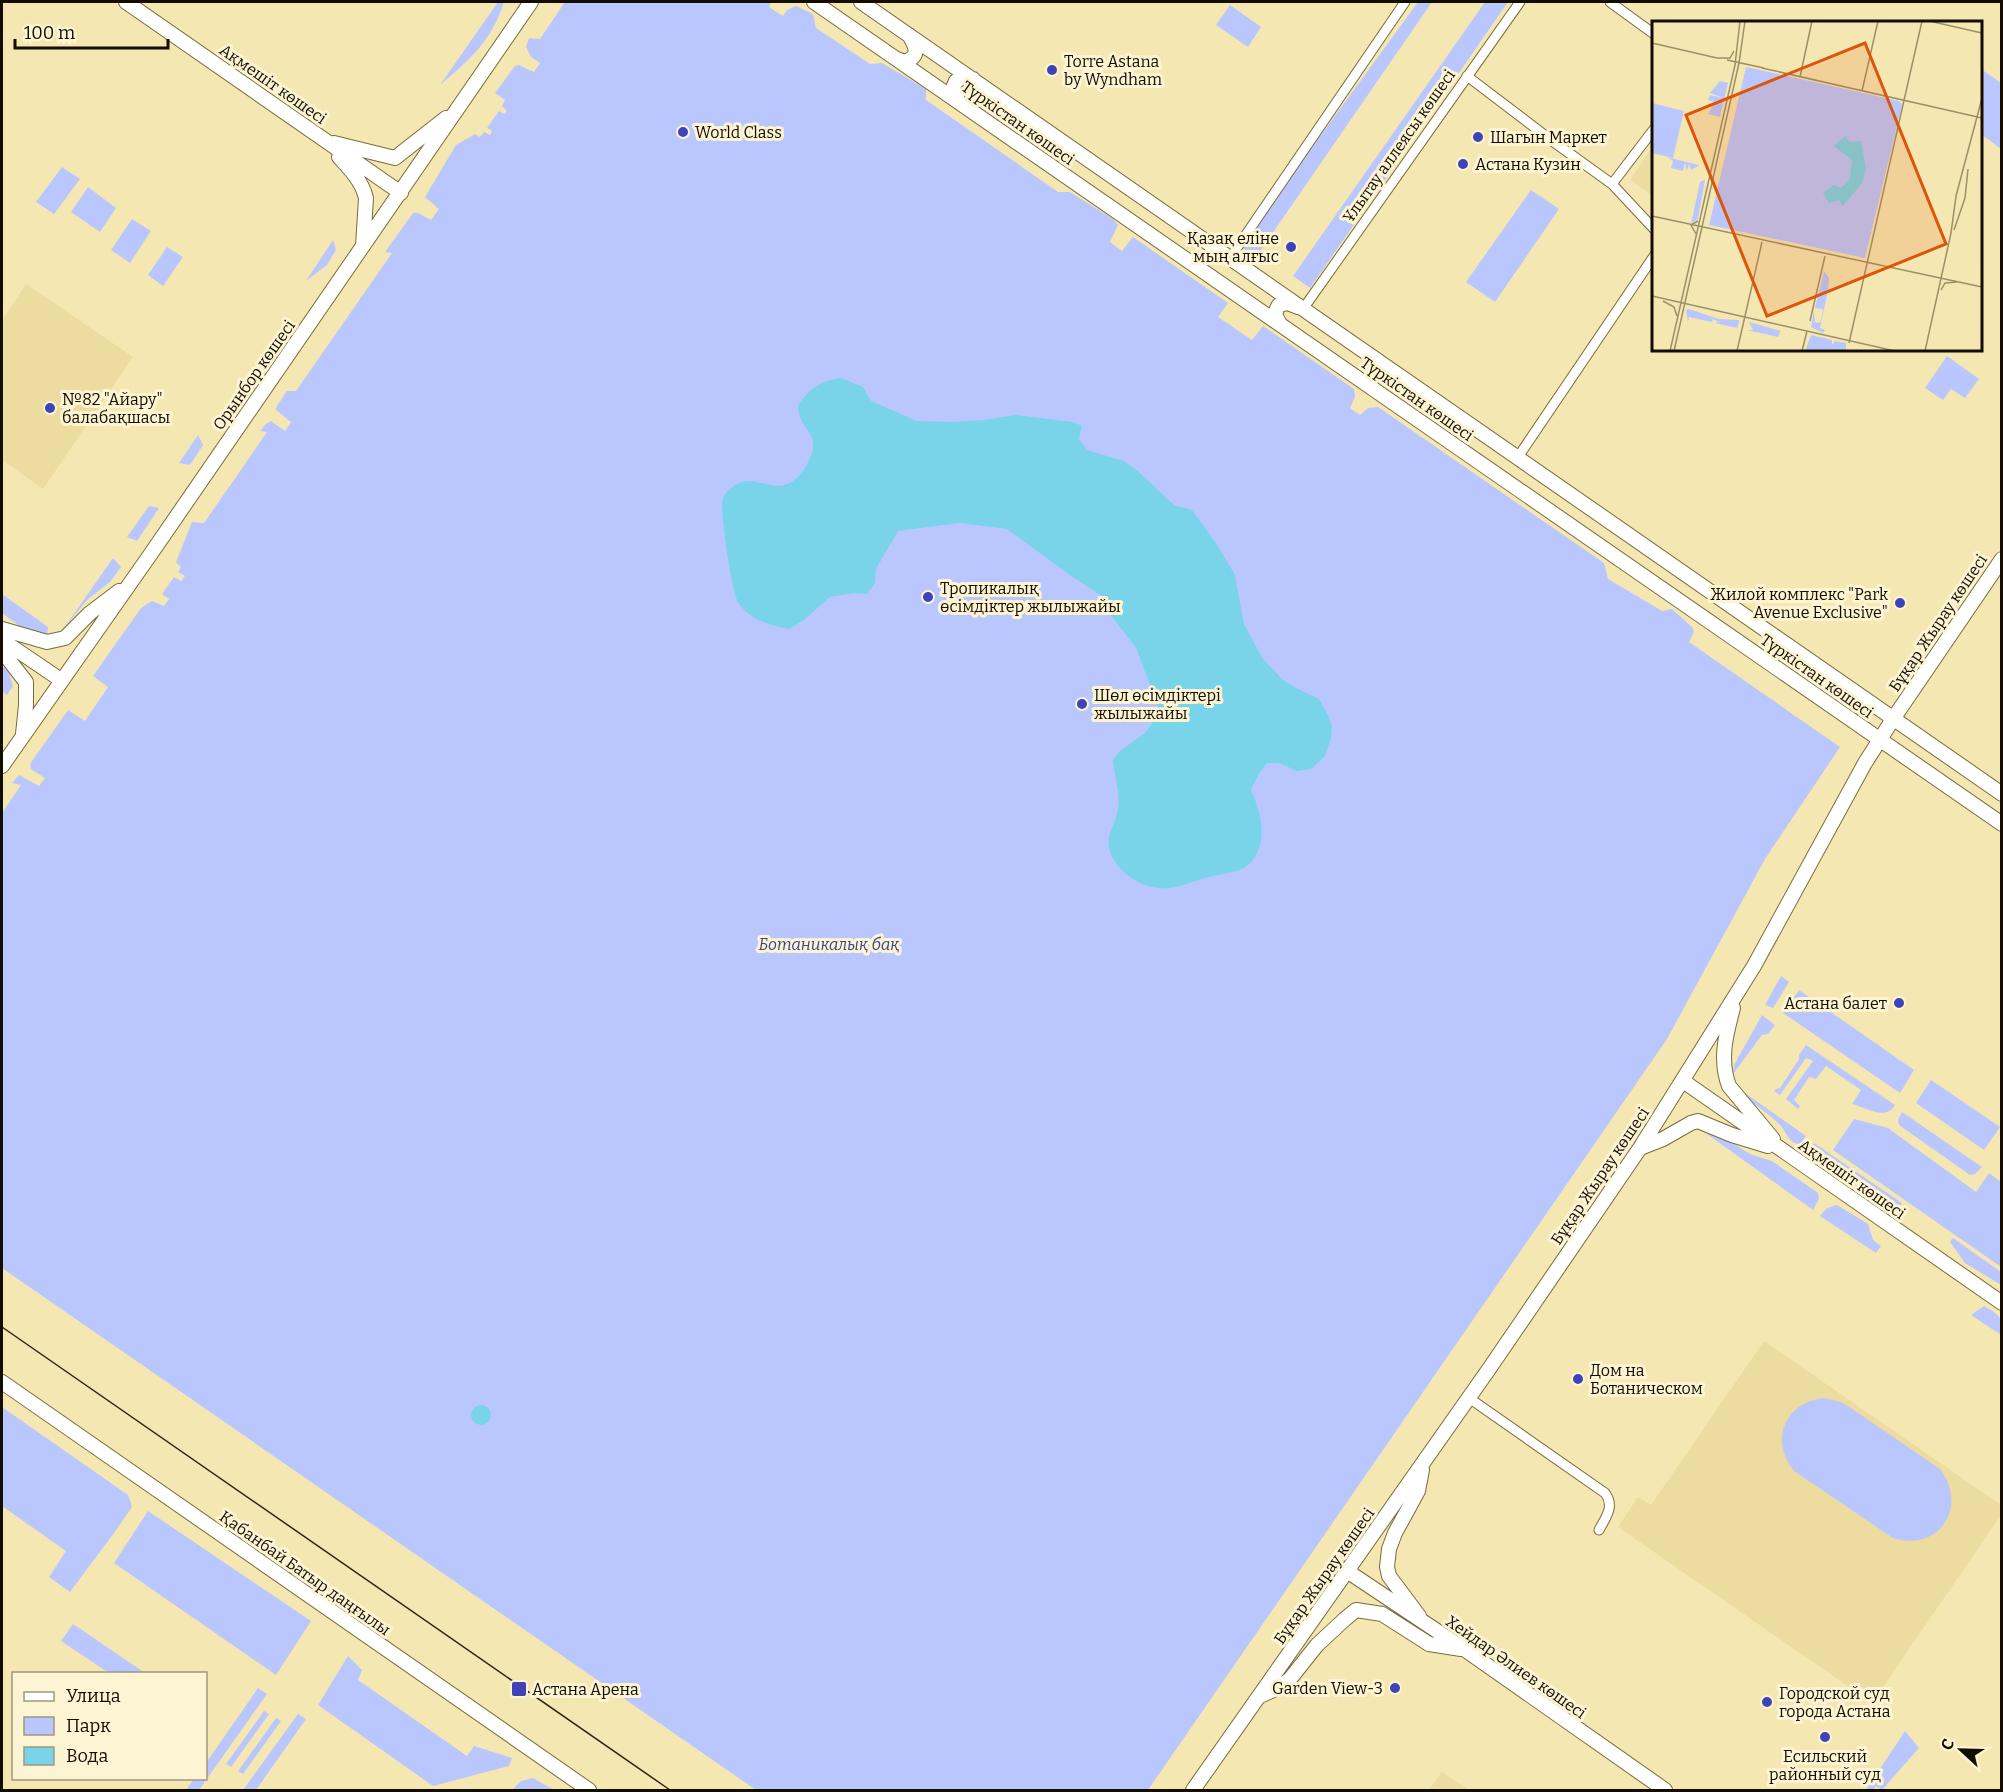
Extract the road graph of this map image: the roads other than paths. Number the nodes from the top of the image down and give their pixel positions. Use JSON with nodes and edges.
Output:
{"nodes":[{"id":1,"x":126,"y":2,"type":"edge"},
{"id":2,"x":531,"y":2,"type":"edge"},
{"id":3,"x":814,"y":2,"type":"edge"},
{"id":4,"x":861,"y":2,"type":"edge"},
{"id":5,"x":1405,"y":2,"type":"edge"},
{"id":6,"x":1520,"y":2,"type":"edge"},
{"id":7,"x":1610,"y":2,"type":"edge"},
{"id":8,"x":1652,"y":33,"type":"edge"},
{"id":9,"x":908,"y":34,"type":"junction"},
{"id":10,"x":897,"y":59,"type":"junction"},
{"id":11,"x":1467,"y":76,"type":"junction"},
{"id":12,"x":973,"y":79,"type":"junction"},
{"id":13,"x":959,"y":102,"type":"junction"},
{"id":14,"x":457,"y":111,"type":"junction"},
{"id":15,"x":1652,"y":130,"type":"edge"},
{"id":16,"x":327,"y":141,"type":"junction"},
{"id":17,"x":1612,"y":184,"type":"junction"},
{"id":18,"x":401,"y":193,"type":"junction"},
{"id":19,"x":1652,"y":228,"type":"edge"},
{"id":20,"x":363,"y":246,"type":"junction"},
{"id":21,"x":1652,"y":257,"type":"edge"},
{"id":22,"x":1235,"y":262,"type":"junction"},
{"id":23,"x":1217,"y":280,"type":"junction"},
{"id":24,"x":1303,"y":309,"type":"junction"},
{"id":25,"x":1280,"y":324,"type":"junction"},
{"id":26,"x":1518,"y":458,"type":"junction"},
{"id":27,"x":2001,"y":559,"type":"edge"},
{"id":28,"x":131,"y":582,"type":"junction"},
{"id":29,"x":2,"y":629,"type":"edge"},
{"id":30,"x":2,"y":640,"type":"edge"},
{"id":31,"x":2,"y":651,"type":"edge"},
{"id":32,"x":62,"y":680,"type":"junction"},
{"id":33,"x":1893,"y":718,"type":"junction"},
{"id":34,"x":22,"y":736,"type":"junction"},
{"id":35,"x":1880,"y":740,"type":"junction"},
{"id":36,"x":2,"y":766,"type":"edge"},
{"id":37,"x":2001,"y":794,"type":"edge"},
{"id":38,"x":2001,"y":824,"type":"edge"},
{"id":39,"x":1738,"y":993,"type":"junction"},
{"id":40,"x":1683,"y":1081,"type":"junction"},
{"id":41,"x":1640,"y":1148,"type":"junction"},
{"id":42,"x":1782,"y":1150,"type":"junction"},
{"id":43,"x":2001,"y":1303,"type":"edge"},
{"id":44,"x":2,"y":1382,"type":"edge"},
{"id":45,"x":1469,"y":1398,"type":"junction"},
{"id":46,"x":1424,"y":1462,"type":"junction"},
{"id":47,"x":1599,"y":1530,"type":"dead end"},
{"id":48,"x":1347,"y":1571,"type":"junction"},
{"id":49,"x":1424,"y":1623,"type":"junction"},
{"id":50,"x":1464,"y":1649,"type":"junction"},
{"id":51,"x":1258,"y":1697,"type":"junction"},
{"id":52,"x":590,"y":1791,"type":"edge"},
{"id":53,"x":1193,"y":1791,"type":"edge"},
{"id":54,"x":1665,"y":1791,"type":"edge"}],
"edges":[{"from":1,"to":16,"type":"street","name":"Ақмешіт көшесі"},
{"from":2,"to":14,"type":"street","name":"Орынбор көшесі"},
{"from":3,"to":10,"type":"street","name":"Түркістан көшесі"},
{"from":4,"to":9,"type":"street","name":"Түркістан көшесі"},
{"from":5,"to":22,"type":"street"},
{"from":6,"to":11,"type":"street","name":"Ұлытау аллеясы көшесі"},
{"from":7,"to":8,"type":"street"},
{"from":9,"to":10,"type":"street"},
{"from":9,"to":12,"type":"street","name":"Түркістан көшесі"},
{"from":10,"to":13,"type":"street","name":"Түркістан көшесі"},
{"from":11,"to":17,"type":"street"},
{"from":11,"to":24,"type":"street","name":"Ұлытау аллеясы көшесі"},
{"from":12,"to":13,"type":"street"},
{"from":12,"to":22,"type":"street","name":"Түркістан көшесі"},
{"from":13,"to":23,"type":"street","name":"Түркістан көшесі"},
{"from":14,"to":16,"type":"street"},
{"from":14,"to":18,"type":"street","name":"Орынбор көшесі"},
{"from":15,"to":17,"type":"street"},
{"from":16,"to":18,"type":"street","name":"Ақмешіт көшесі"},
{"from":16,"to":20,"type":"street"},
{"from":17,"to":19,"type":"street"},
{"from":18,"to":20,"type":"street","name":"Орынбор көшесі"},
{"from":20,"to":28,"type":"street","name":"Орынбор көшесі"},
{"from":21,"to":26,"type":"street"},
{"from":22,"to":23,"type":"street"},
{"from":22,"to":24,"type":"street","name":"Түркістан көшесі"},
{"from":23,"to":25,"type":"street","name":"Түркістан көшесі"},
{"from":24,"to":25,"type":"street"},
{"from":24,"to":26,"type":"street","name":"Түркістан көшесі"},
{"from":25,"to":35,"type":"street","name":"Түркістан көшесі"},
{"from":26,"to":33,"type":"street","name":"Түркістан көшесі"},
{"from":27,"to":33,"type":"street","name":"Бұқар Жырау көшесі"},
{"from":28,"to":29,"type":"street"},
{"from":28,"to":32,"type":"street","name":"Орынбор көшесі"},
{"from":30,"to":32,"type":"street"},
{"from":31,"to":34,"type":"street"},
{"from":32,"to":34,"type":"street","name":"Орынбор көшесі"},
{"from":33,"to":35,"type":"street","name":"Бұқар Жырау көшесі"},
{"from":33,"to":37,"type":"street","name":"Түркістан көшесі"},
{"from":34,"to":36,"type":"street","name":"Орынбор көшесі"},
{"from":35,"to":38,"type":"street","name":"Түркістан көшесі"},
{"from":35,"to":39,"type":"street","name":"Бұқар Жырау көшесі"},
{"from":39,"to":40,"type":"street","name":"Бұқар Жырау көшесі"},
{"from":39,"to":42,"type":"street"},
{"from":40,"to":41,"type":"street","name":"Бұқар Жырау көшесі"},
{"from":40,"to":42,"type":"street","name":"Ақмешіт көшесі"},
{"from":41,"to":42,"type":"street"},
{"from":41,"to":45,"type":"street","name":"Бұқар Жырау көшесі"},
{"from":42,"to":43,"type":"street","name":"Ақмешіт көшесі"},
{"from":44,"to":52,"type":"street","name":"Қабанбай Батыр даңғылы"},
{"from":45,"to":46,"type":"street","name":"Бұқар Жырау көшесі"},
{"from":45,"to":47,"type":"street"},
{"from":46,"to":48,"type":"street","name":"Бұқар Жырау көшесі"},
{"from":46,"to":49,"type":"street"},
{"from":48,"to":49,"type":"street","name":"Хейдар Әлиев көшесі"},
{"from":48,"to":51,"type":"street","name":"Бұқар Жырау көшесі"},
{"from":49,"to":50,"type":"street","name":"Хейдар Әлиев көшесі"},
{"from":50,"to":51,"type":"street"},
{"from":50,"to":54,"type":"street","name":"Хейдар Әлиев көшесі"},
{"from":51,"to":53,"type":"street","name":"Бұқар Жырау көшесі"}]}
